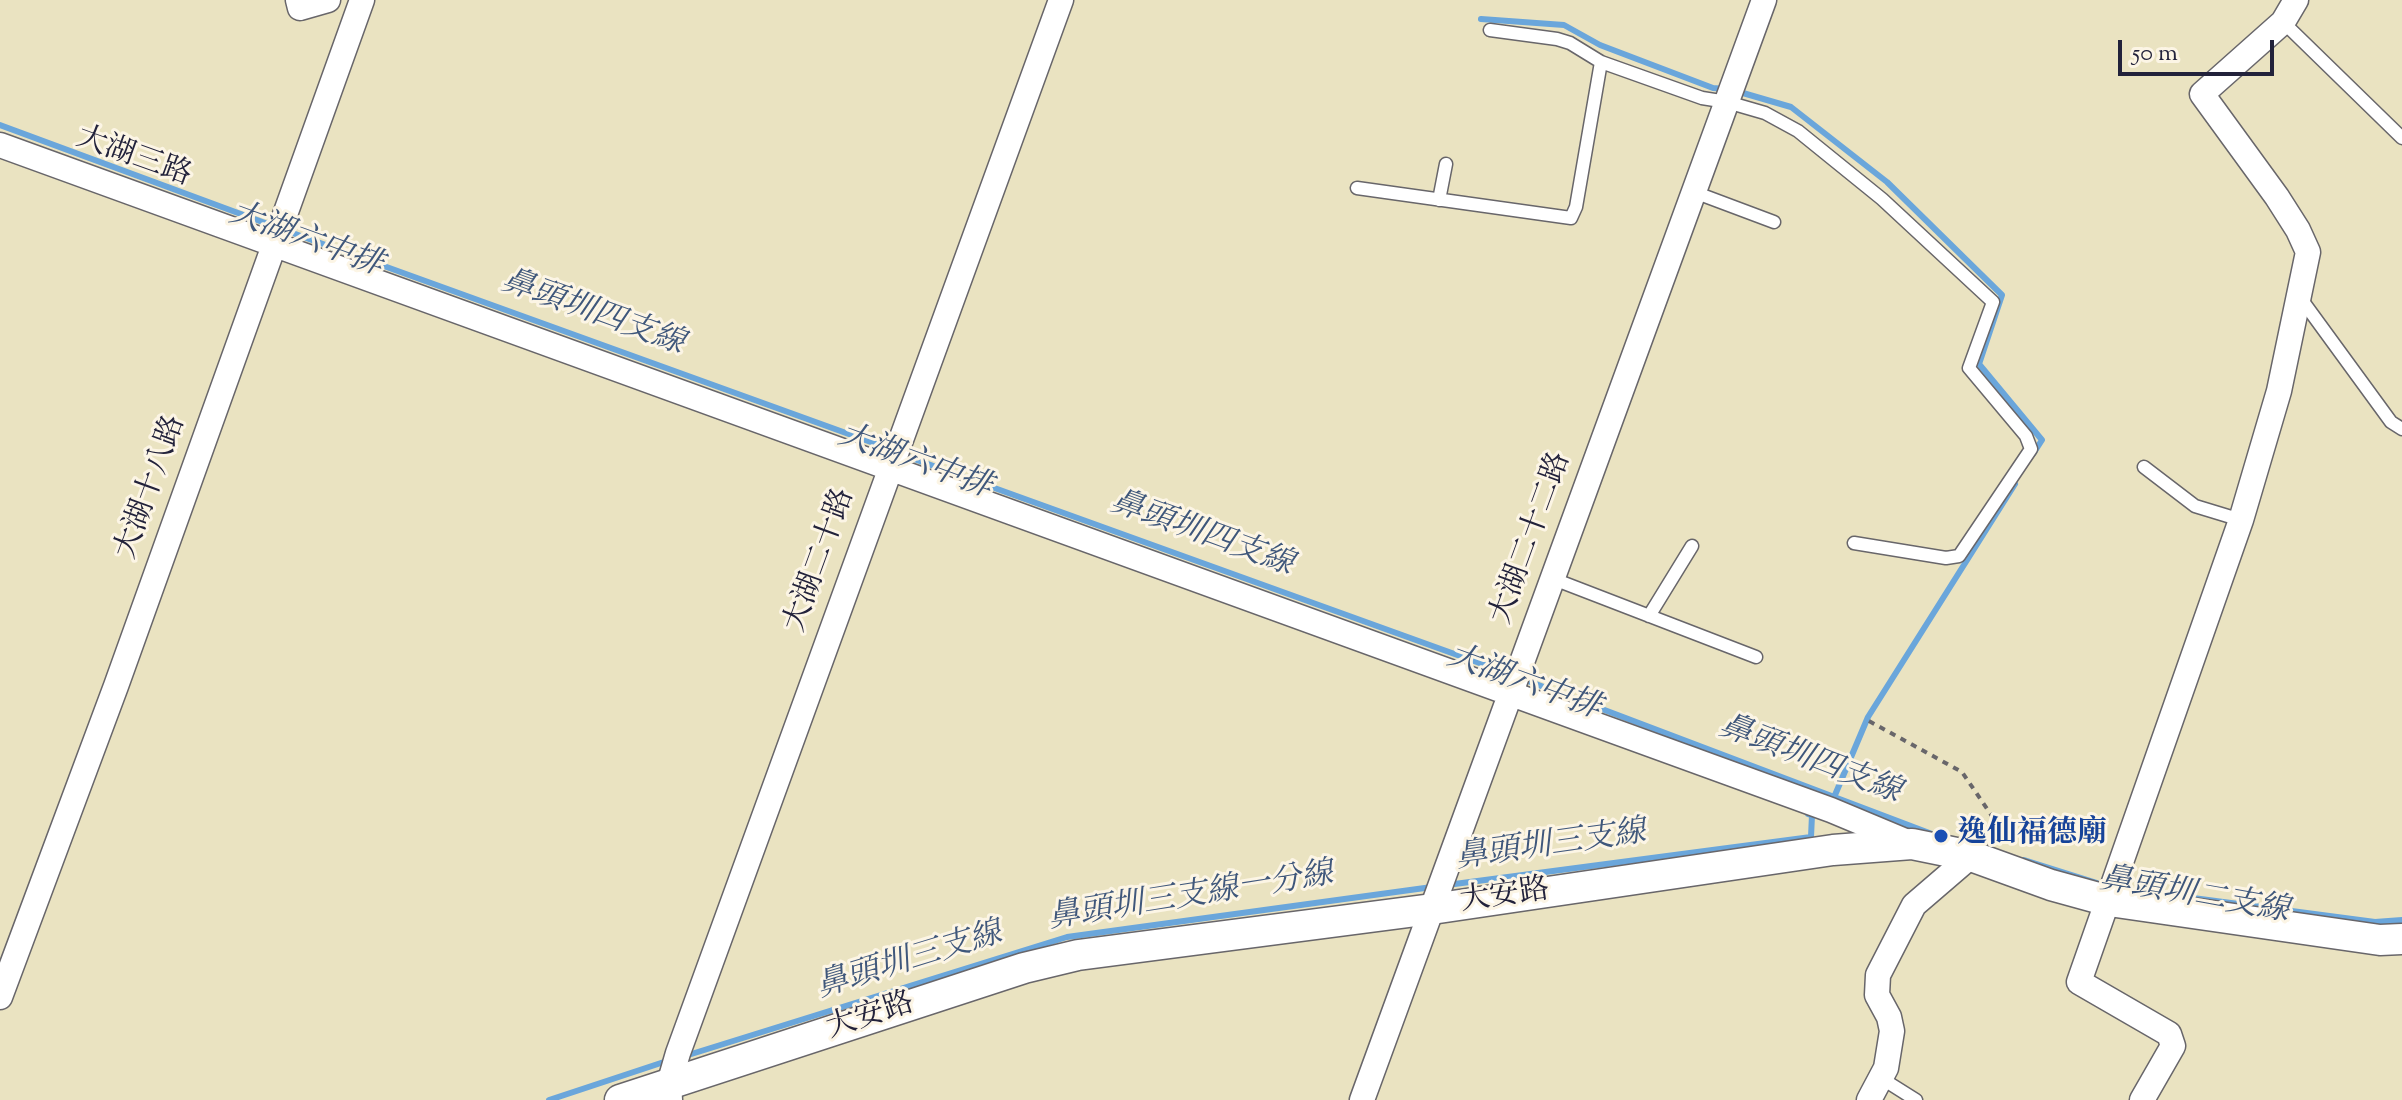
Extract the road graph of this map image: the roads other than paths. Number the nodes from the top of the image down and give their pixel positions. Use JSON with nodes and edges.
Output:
{"nodes":[{"id":1,"x":298,"y":0,"type":"edge"},
{"id":2,"x":328,"y":0,"type":"edge"},
{"id":3,"x":362,"y":0,"type":"edge"},
{"id":4,"x":1061,"y":0,"type":"edge"},
{"id":5,"x":1764,"y":0,"type":"edge"},
{"id":6,"x":2296,"y":0,"type":"edge"},
{"id":7,"x":2283,"y":22,"type":"junction"},
{"id":8,"x":1490,"y":30,"type":"dead end"},
{"id":9,"x":1601,"y":62,"type":"junction"},
{"id":10,"x":1727,"y":102,"type":"junction"},
{"id":11,"x":2402,"y":138,"type":"edge"},
{"id":12,"x":0,"y":145,"type":"edge"},
{"id":13,"x":1446,"y":164,"type":"dead end"},
{"id":14,"x":1357,"y":188,"type":"dead end"},
{"id":15,"x":1694,"y":192,"type":"junction"},
{"id":16,"x":1439,"y":200,"type":"junction"},
{"id":17,"x":1774,"y":222,"type":"dead end"},
{"id":18,"x":274,"y":244,"type":"junction"},
{"id":19,"x":2299,"y":296,"type":"junction"},
{"id":20,"x":2402,"y":429,"type":"edge"},
{"id":21,"x":2144,"y":467,"type":"dead end"},
{"id":22,"x":888,"y":470,"type":"junction"},
{"id":23,"x":2241,"y":520,"type":"junction"},
{"id":24,"x":1854,"y":543,"type":"dead end"},
{"id":25,"x":1692,"y":546,"type":"dead end"},
{"id":26,"x":1551,"y":578,"type":"junction"},
{"id":27,"x":1649,"y":616,"type":"junction"},
{"id":28,"x":1756,"y":657,"type":"dead end"},
{"id":29,"x":1511,"y":694,"type":"junction"},
{"id":30,"x":1912,"y":844,"type":"junction"},
{"id":31,"x":1981,"y":860,"type":"junction"},
{"id":32,"x":2109,"y":901,"type":"junction"},
{"id":33,"x":1432,"y":909,"type":"junction"},
{"id":34,"x":2402,"y":939,"type":"edge"},
{"id":35,"x":0,"y":997,"type":"edge"},
{"id":36,"x":1881,"y":1078,"type":"junction"},
{"id":37,"x":670,"y":1092,"type":"edge"},
{"id":38,"x":620,"y":1100,"type":"edge"},
{"id":39,"x":1362,"y":1100,"type":"edge"},
{"id":40,"x":1869,"y":1100,"type":"edge"},
{"id":41,"x":1916,"y":1100,"type":"edge"},
{"id":42,"x":2142,"y":1100,"type":"edge"}],
"edges":[{"from":1,"to":2,"type":"street"},
{"from":3,"to":18,"type":"street","name":"大湖十八路"},
{"from":4,"to":22,"type":"street","name":"大湖二十路"},
{"from":5,"to":10,"type":"street","name":"大湖二十二路"},
{"from":6,"to":7,"type":"street"},
{"from":7,"to":11,"type":"lane"},
{"from":7,"to":19,"type":"street"},
{"from":8,"to":9,"type":"lane"},
{"from":9,"to":10,"type":"lane"},
{"from":9,"to":16,"type":"lane"},
{"from":10,"to":15,"type":"street","name":"大湖二十二路"},
{"from":10,"to":24,"type":"lane"},
{"from":12,"to":18,"type":"street","name":"大湖三路"},
{"from":13,"to":16,"type":"lane"},
{"from":14,"to":16,"type":"lane"},
{"from":15,"to":17,"type":"lane"},
{"from":15,"to":26,"type":"street","name":"大湖二十二路"},
{"from":18,"to":22,"type":"street","name":"大湖三路"},
{"from":18,"to":35,"type":"street","name":"大湖十八路"},
{"from":19,"to":20,"type":"lane"},
{"from":19,"to":23,"type":"street"},
{"from":21,"to":23,"type":"lane"},
{"from":22,"to":29,"type":"street","name":"大湖三路"},
{"from":22,"to":37,"type":"street","name":"大湖二十路"},
{"from":23,"to":32,"type":"street"},
{"from":25,"to":27,"type":"lane"},
{"from":26,"to":27,"type":"lane"},
{"from":26,"to":29,"type":"street","name":"大湖二十二路"},
{"from":27,"to":28,"type":"lane"},
{"from":29,"to":30,"type":"street","name":"大湖三路"},
{"from":29,"to":33,"type":"street","name":"大湖二十二路"},
{"from":30,"to":31,"type":"street","name":"大安路"},
{"from":30,"to":33,"type":"street","name":"大安路"},
{"from":31,"to":32,"type":"street","name":"大安路"},
{"from":31,"to":36,"type":"street"},
{"from":32,"to":34,"type":"street","name":"大安路"},
{"from":32,"to":42,"type":"street"},
{"from":33,"to":37,"type":"street","name":"大安路"},
{"from":33,"to":39,"type":"street","name":"大湖二十二路"},
{"from":36,"to":40,"type":"street"},
{"from":36,"to":41,"type":"lane"},
{"from":37,"to":38,"type":"street","name":"大安路"}]}
